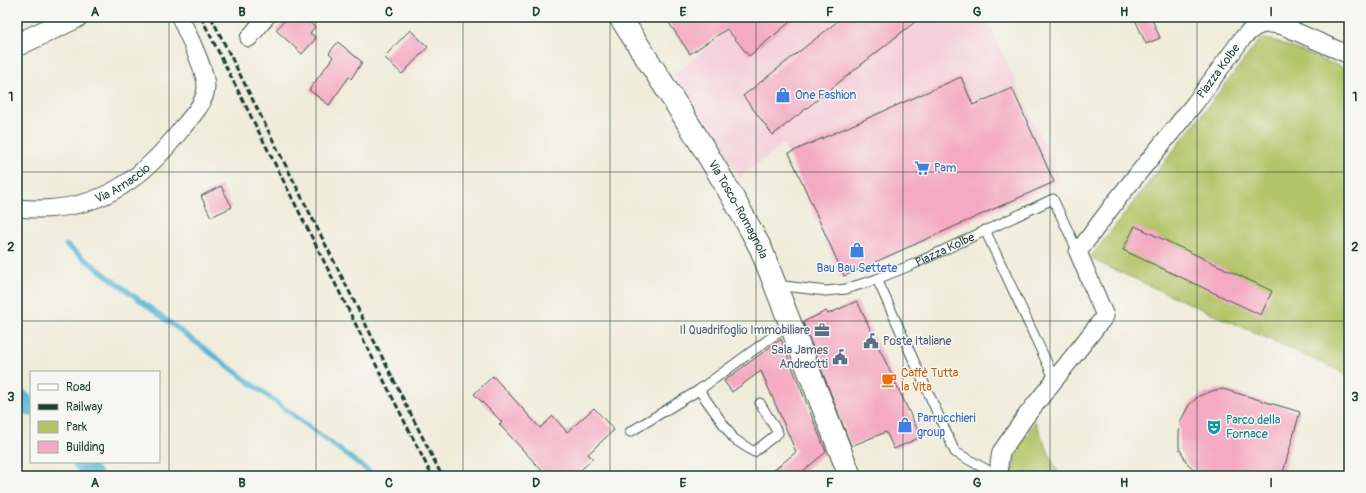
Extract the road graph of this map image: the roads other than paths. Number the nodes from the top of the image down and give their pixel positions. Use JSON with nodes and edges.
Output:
{"nodes":[{"id":1,"x":76,"y":17,"type":"edge"},
{"id":2,"x":180,"y":17,"type":"edge"},
{"id":3,"x":266,"y":17,"type":"edge"},
{"id":4,"x":620,"y":17,"type":"edge"},
{"id":5,"x":1257,"y":21,"type":"edge"},
{"id":6,"x":249,"y":38,"type":"dead end"},
{"id":7,"x":17,"y":45,"type":"edge"},
{"id":8,"x":1349,"y":55,"type":"edge"},
{"id":9,"x":17,"y":208,"type":"edge"},
{"id":10,"x":985,"y":230,"type":"junction"},
{"id":11,"x":1078,"y":252,"type":"junction"},
{"id":12,"x":877,"y":279,"type":"junction"},
{"id":13,"x":776,"y":285,"type":"junction"},
{"id":14,"x":790,"y":323,"type":"junction"},
{"id":15,"x":1055,"y":380,"type":"junction"},
{"id":16,"x":699,"y":390,"type":"junction"},
{"id":17,"x":760,"y":403,"type":"dead end"},
{"id":18,"x":630,"y":432,"type":"dead end"},
{"id":19,"x":850,"y":476,"type":"edge"},
{"id":20,"x":999,"y":476,"type":"edge"}],
"edges":[{"from":1,"to":7,"type":"main road"},
{"from":2,"to":9,"type":"street","name":"Via Arnaccio"},
{"from":3,"to":6,"type":"street"},
{"from":4,"to":13,"type":"main road","name":"Via Tosco-Romagnola"},
{"from":5,"to":8,"type":"street"},
{"from":5,"to":11,"type":"street","name":"Piazza Kolbe"},
{"from":10,"to":11,"type":"lane","name":"Piazza Kolbe"},
{"from":10,"to":12,"type":"lane","name":"Piazza Kolbe"},
{"from":10,"to":15,"type":"lane"},
{"from":11,"to":15,"type":"street","name":"Piazza Kolbe"},
{"from":12,"to":13,"type":"lane","name":"Piazza Kolbe"},
{"from":12,"to":20,"type":"lane"},
{"from":13,"to":14,"type":"main road","name":"Via Tosco-Romagnola"},
{"from":14,"to":16,"type":"lane"},
{"from":14,"to":19,"type":"main road","name":"Via Tosco-Romagnola"},
{"from":15,"to":20,"type":"street","name":"Piazza Kolbe"},
{"from":16,"to":17,"type":"lane"},
{"from":16,"to":18,"type":"lane"}]}
